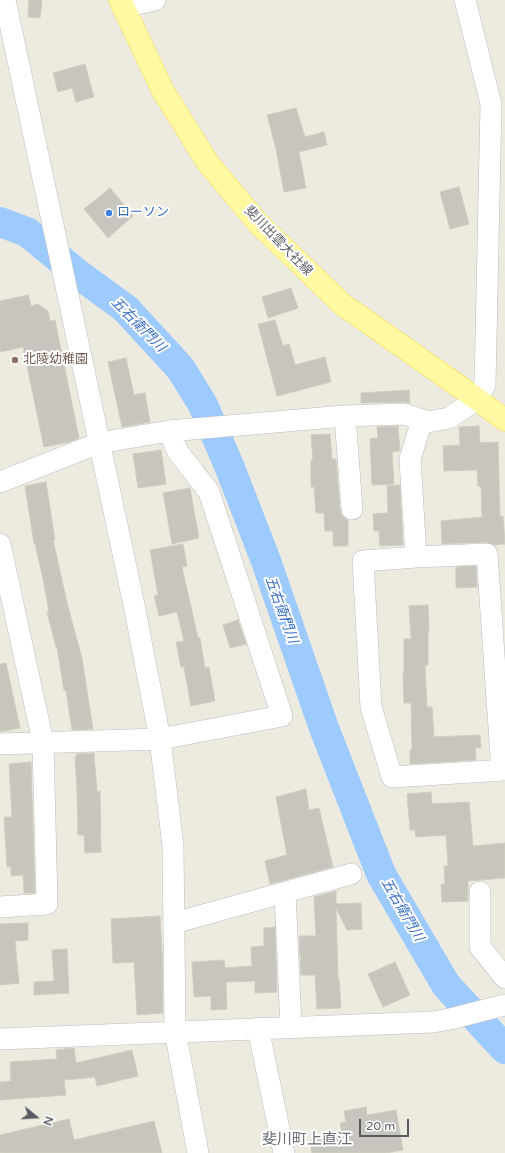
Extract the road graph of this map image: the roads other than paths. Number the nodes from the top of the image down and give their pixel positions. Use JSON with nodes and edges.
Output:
{"nodes":[{"id":1,"x":5,"y":0,"type":"edge"},
{"id":2,"x":155,"y":0,"type":"edge"},
{"id":3,"x":465,"y":0,"type":"edge"},
{"id":4,"x":122,"y":4,"type":"edge"},
{"id":5,"x":477,"y":398,"type":"junction"},
{"id":6,"x":345,"y":416,"type":"junction"},
{"id":7,"x":504,"y":416,"type":"edge"},
{"id":8,"x":422,"y":420,"type":"junction"},
{"id":9,"x":169,"y":431,"type":"junction"},
{"id":10,"x":99,"y":443,"type":"junction"},
{"id":11,"x":0,"y":482,"type":"edge"},
{"id":12,"x":352,"y":509,"type":"dead end"},
{"id":13,"x":0,"y":544,"type":"edge"},
{"id":14,"x":416,"y":557,"type":"junction"},
{"id":15,"x":160,"y":739,"type":"junction"},
{"id":16,"x":43,"y":742,"type":"junction"},
{"id":17,"x":0,"y":744,"type":"edge"},
{"id":18,"x":504,"y":770,"type":"edge"},
{"id":19,"x":351,"y":874,"type":"dead end"},
{"id":20,"x":285,"y":892,"type":"junction"},
{"id":21,"x":480,"y":892,"type":"dead end"},
{"id":22,"x":0,"y":907,"type":"edge"},
{"id":23,"x":174,"y":923,"type":"junction"},
{"id":24,"x":505,"y":978,"type":"edge"},
{"id":25,"x":501,"y":1006,"type":"edge"},
{"id":26,"x":291,"y":1027,"type":"junction"},
{"id":27,"x":258,"y":1028,"type":"junction"},
{"id":28,"x":175,"y":1031,"type":"junction"},
{"id":29,"x":0,"y":1039,"type":"edge"},
{"id":30,"x":198,"y":1153,"type":"edge"},
{"id":31,"x":284,"y":1153,"type":"edge"}],
"edges":[{"from":1,"to":10,"type":"street"},
{"from":2,"to":4,"type":"street"},
{"from":3,"to":5,"type":"street"},
{"from":4,"to":5,"type":"main road","name":"斐川出雲大社線"},
{"from":5,"to":7,"type":"main road","name":"斐川出雲大社線"},
{"from":5,"to":8,"type":"street"},
{"from":6,"to":8,"type":"street"},
{"from":6,"to":9,"type":"street"},
{"from":6,"to":12,"type":"street"},
{"from":8,"to":14,"type":"street"},
{"from":9,"to":10,"type":"street"},
{"from":9,"to":15,"type":"street"},
{"from":10,"to":11,"type":"street"},
{"from":10,"to":15,"type":"street"},
{"from":13,"to":16,"type":"street"},
{"from":14,"to":18,"type":"street"},
{"from":14,"to":18,"type":"street"},
{"from":15,"to":16,"type":"street"},
{"from":15,"to":23,"type":"street"},
{"from":16,"to":17,"type":"street"},
{"from":16,"to":22,"type":"street"},
{"from":19,"to":20,"type":"street"},
{"from":20,"to":23,"type":"street"},
{"from":20,"to":26,"type":"street"},
{"from":21,"to":24,"type":"street"},
{"from":23,"to":28,"type":"street"},
{"from":25,"to":26,"type":"street"},
{"from":26,"to":27,"type":"street"},
{"from":27,"to":28,"type":"street"},
{"from":27,"to":31,"type":"street"},
{"from":28,"to":29,"type":"street"},
{"from":28,"to":30,"type":"street"}]}
